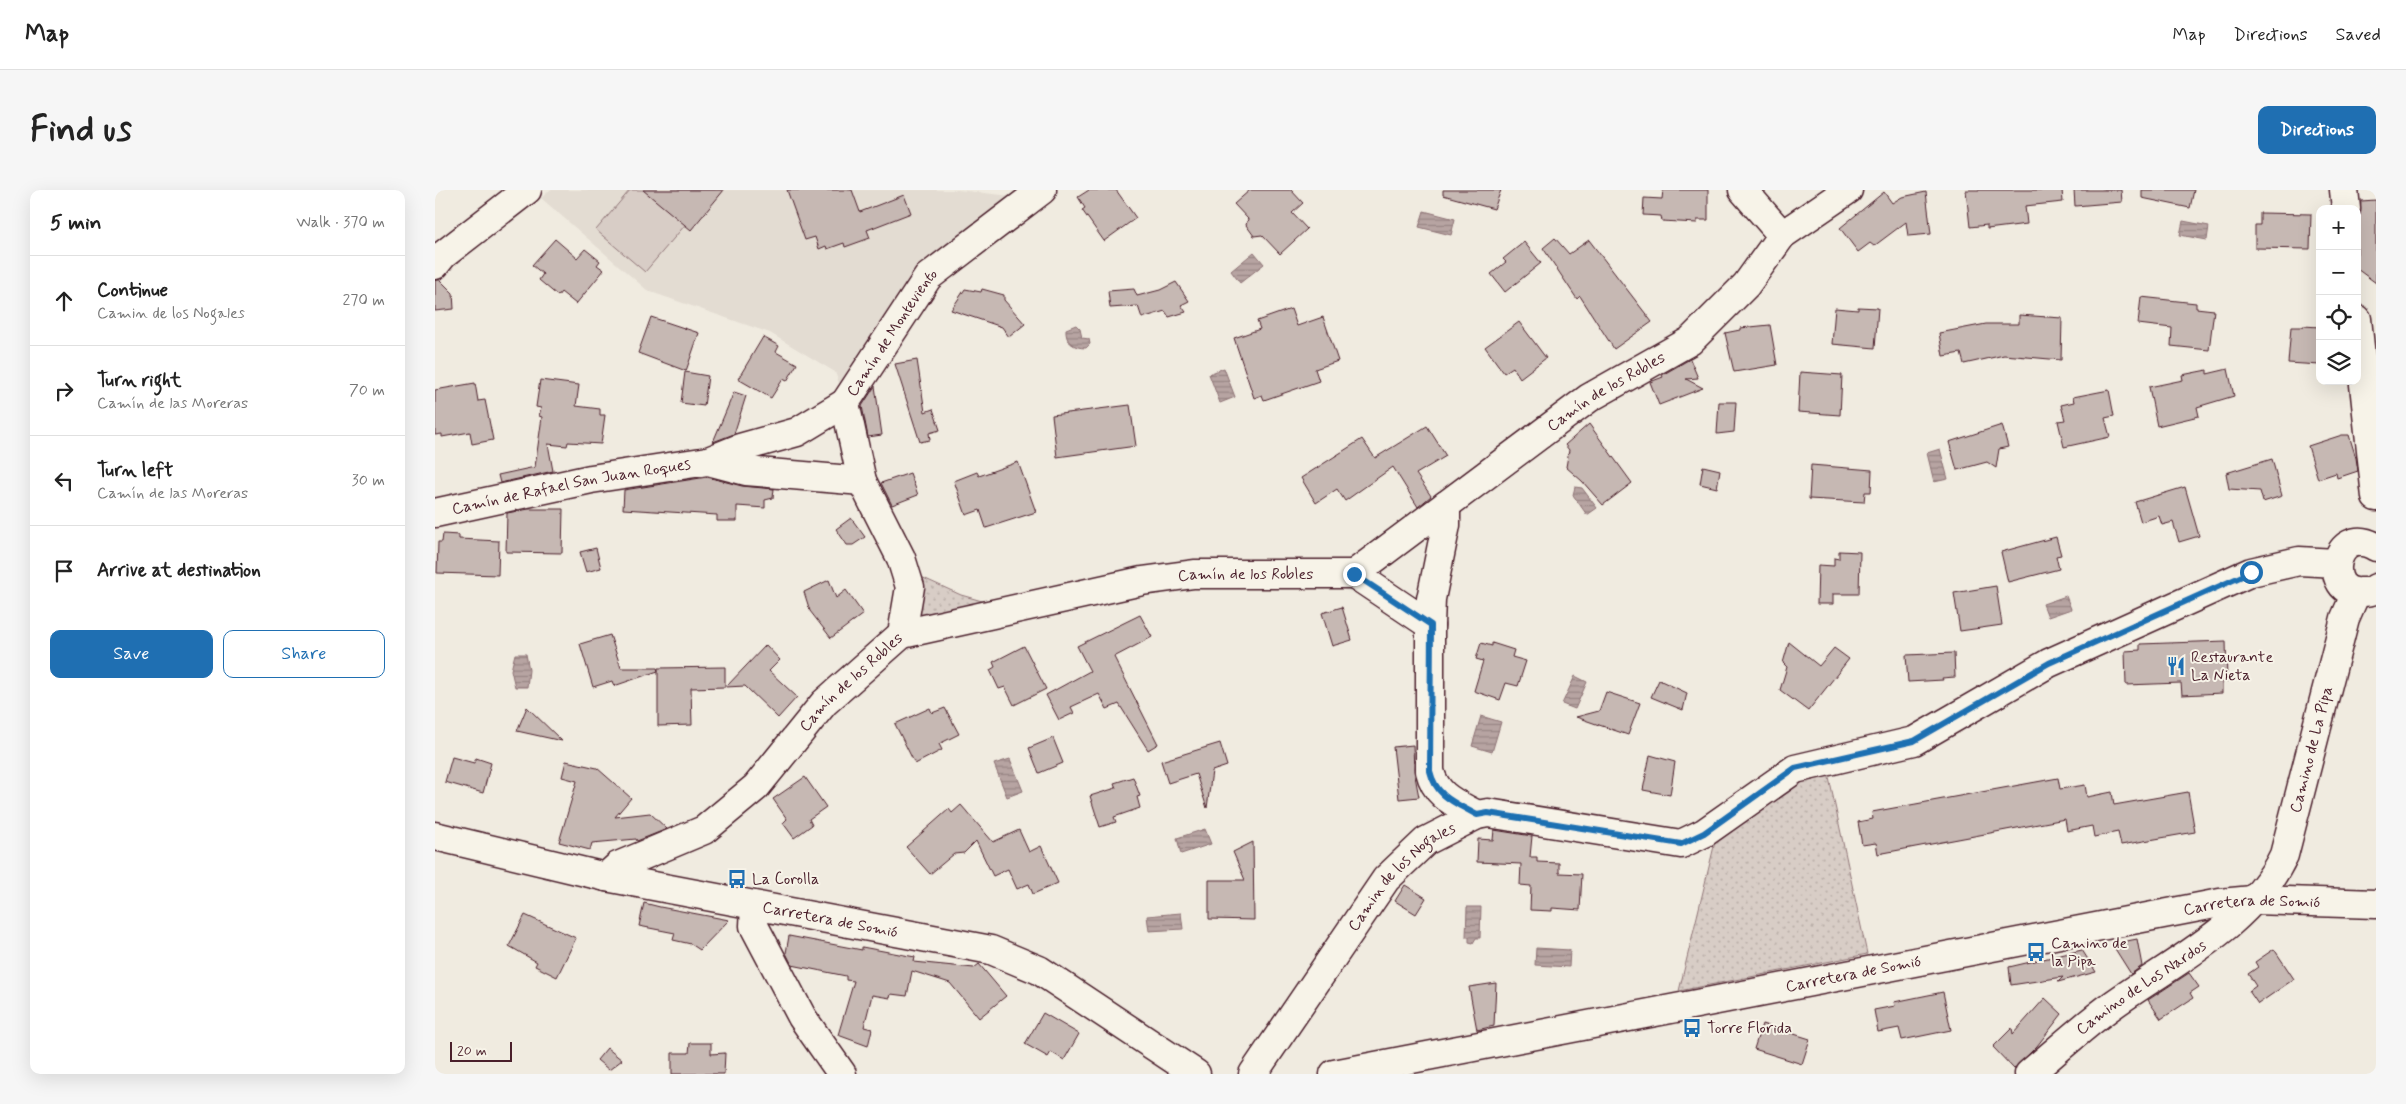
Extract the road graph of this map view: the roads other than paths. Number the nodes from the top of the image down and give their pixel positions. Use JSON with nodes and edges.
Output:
{"nodes":[{"id":1,"x":527,"y":190,"type":"edge"},
{"id":2,"x":1042,"y":190,"type":"edge"},
{"id":3,"x":1743,"y":190,"type":"edge"},
{"id":4,"x":1848,"y":190,"type":"edge"},
{"id":5,"x":2344,"y":190,"type":"edge"},
{"id":6,"x":2345,"y":205,"type":"edge"},
{"id":7,"x":1782,"y":235,"type":"junction"},
{"id":8,"x":435,"y":265,"type":"edge"},
{"id":9,"x":2359,"y":340,"type":"edge"},
{"id":10,"x":845,"y":403,"type":"junction"},
{"id":11,"x":708,"y":461,"type":"junction"},
{"id":12,"x":862,"y":481,"type":"junction"},
{"id":13,"x":2376,"y":497,"type":"edge"},
{"id":14,"x":1446,"y":505,"type":"junction"},
{"id":15,"x":435,"y":513,"type":"edge"},
{"id":16,"x":2376,"y":546,"type":"edge"},
{"id":17,"x":2336,"y":563,"type":"junction"},
{"id":18,"x":1354,"y":574,"type":"junction"},
{"id":19,"x":2366,"y":590,"type":"edge"},
{"id":20,"x":1431,"y":625,"type":"junction"},
{"id":21,"x":902,"y":634,"type":"junction"},
{"id":22,"x":1433,"y":785,"type":"junction"},
{"id":23,"x":1477,"y":815,"type":"junction"},
{"id":24,"x":1438,"y":834,"type":"junction"},
{"id":25,"x":435,"y":836,"type":"edge"},
{"id":26,"x":606,"y":878,"type":"junction"},
{"id":27,"x":2253,"y":900,"type":"junction"},
{"id":28,"x":2376,"y":904,"type":"edge"},
{"id":29,"x":755,"y":907,"type":"junction"},
{"id":30,"x":842,"y":1074,"type":"edge"},
{"id":31,"x":1196,"y":1074,"type":"edge"},
{"id":32,"x":1253,"y":1074,"type":"edge"},
{"id":33,"x":1334,"y":1074,"type":"edge"},
{"id":34,"x":2029,"y":1074,"type":"edge"}],
"edges":[{"from":1,"to":8,"type":"street"},
{"from":2,"to":10,"type":"street","name":"Camín de Monteviento"},
{"from":3,"to":7,"type":"street"},
{"from":4,"to":7,"type":"street","name":"Camín de los Robles"},
{"from":5,"to":6,"type":"street"},
{"from":7,"to":14,"type":"street","name":"Camín de los Robles"},
{"from":9,"to":13,"type":"street"},
{"from":10,"to":11,"type":"street","name":"Camín de Rafael San Juan Roques"},
{"from":10,"to":12,"type":"street","name":"Camín de Monteviento"},
{"from":11,"to":12,"type":"street","name":"Camín de Rafael San Juan Roques"},
{"from":11,"to":15,"type":"street","name":"Camín de Rafael San Juan Roques"},
{"from":12,"to":21,"type":"street","name":"Camín de Monteviento"},
{"from":14,"to":18,"type":"street","name":"Camín de los Robles"},
{"from":14,"to":20,"type":"street"},
{"from":16,"to":17,"type":"street"},
{"from":17,"to":19,"type":"street"},
{"from":17,"to":23,"type":"street","name":"Camin de los Nogales"},
{"from":18,"to":20,"type":"street"},
{"from":18,"to":21,"type":"street","name":"Camín de los Robles"},
{"from":19,"to":27,"type":"street","name":"Camino de La Pipa"},
{"from":20,"to":22,"type":"street"},
{"from":21,"to":26,"type":"street","name":"Camín de los Robles"},
{"from":22,"to":23,"type":"street"},
{"from":22,"to":24,"type":"street"},
{"from":23,"to":24,"type":"street","name":"Camin de los Nogales"},
{"from":24,"to":32,"type":"street","name":"Camin de los Nogales"},
{"from":25,"to":26,"type":"street","name":"Carretera de Somió"},
{"from":26,"to":29,"type":"street","name":"Carretera de Somió"},
{"from":27,"to":28,"type":"street","name":"Carretera de Somió"},
{"from":27,"to":33,"type":"street","name":"Carretera de Somió"},
{"from":27,"to":34,"type":"street","name":"Camino de Los Nardos"},
{"from":29,"to":30,"type":"street"},
{"from":29,"to":31,"type":"street","name":"Carretera de Somió"}]}
